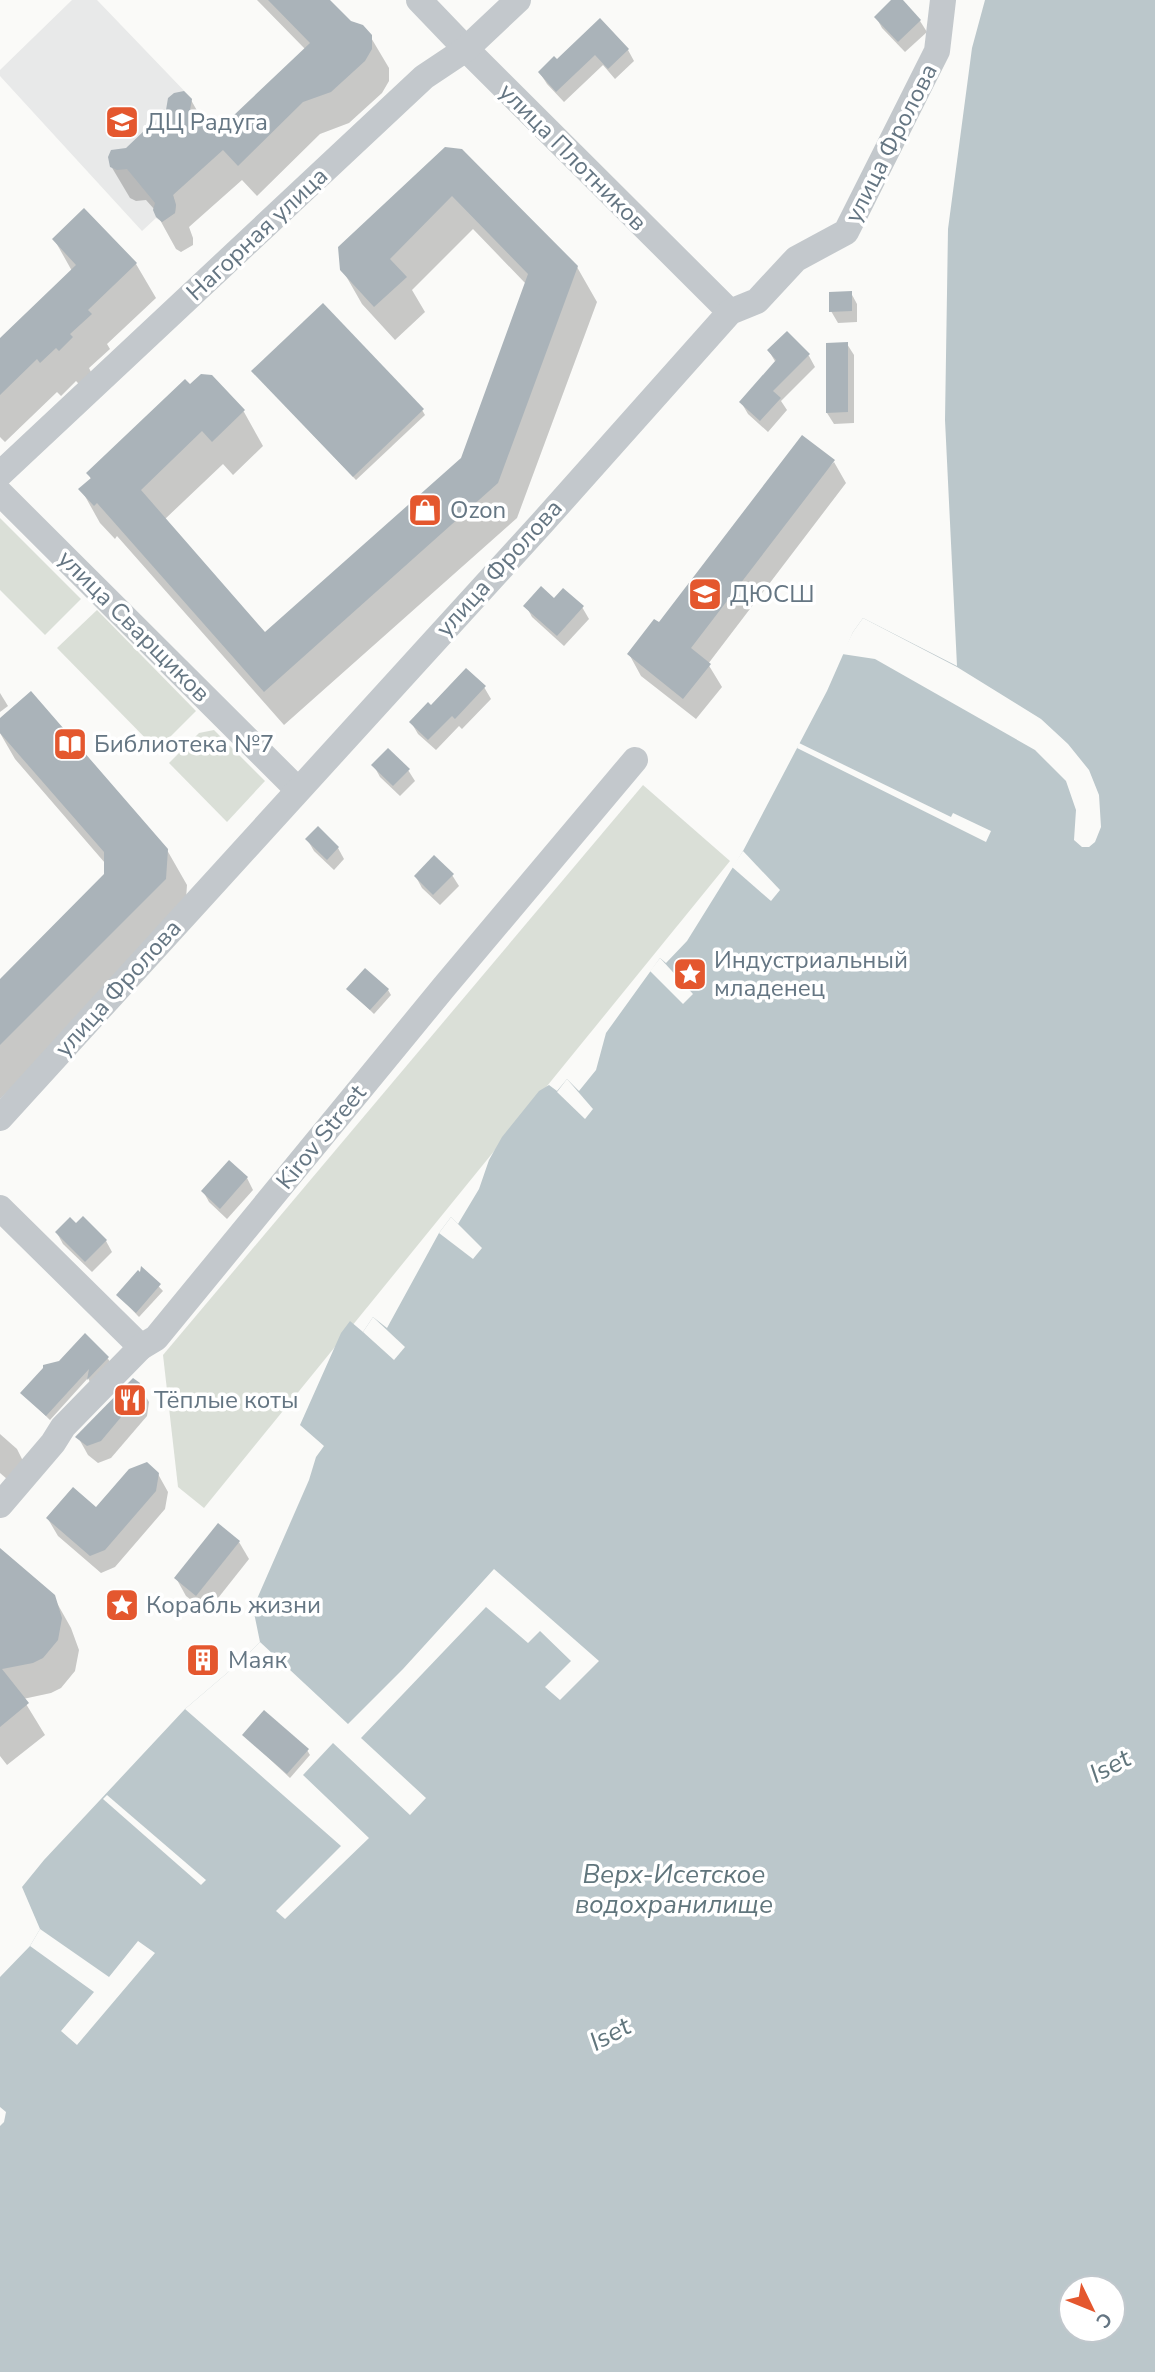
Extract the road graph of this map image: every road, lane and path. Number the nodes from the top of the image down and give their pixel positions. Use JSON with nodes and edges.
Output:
{"nodes":[{"id":1,"x":419,"y":0,"type":"edge"},
{"id":2,"x":518,"y":0,"type":"edge"},
{"id":3,"x":943,"y":0,"type":"edge"},
{"id":4,"x":466,"y":49,"type":"junction"},
{"id":5,"x":730,"y":312,"type":"junction"},
{"id":6,"x":0,"y":474,"type":"edge"},
{"id":7,"x":0,"y":493,"type":"edge"},
{"id":8,"x":635,"y":760,"type":"dead end"},
{"id":9,"x":297,"y":789,"type":"junction"},
{"id":10,"x":0,"y":1118,"type":"edge"},
{"id":11,"x":0,"y":1208,"type":"edge"},
{"id":12,"x":141,"y":1347,"type":"junction"},
{"id":13,"x":0,"y":1505,"type":"edge"}],
"edges":[{"from":1,"to":4,"type":"street","name":"улица Плотников"},
{"from":2,"to":4,"type":"street","name":"Нагорная улица"},
{"from":3,"to":5,"type":"street","name":"улица Фролова"},
{"from":4,"to":5,"type":"street","name":"улица Плотников"},
{"from":4,"to":6,"type":"street","name":"Нагорная улица"},
{"from":5,"to":9,"type":"street","name":"улица Фролова"},
{"from":7,"to":9,"type":"street","name":"улица Сварщиков"},
{"from":8,"to":12,"type":"street","name":"Kirov Street"},
{"from":9,"to":10,"type":"street","name":"улица Фролова"},
{"from":11,"to":12,"type":"street"},
{"from":12,"to":13,"type":"street","name":"Kirov Street"}]}
